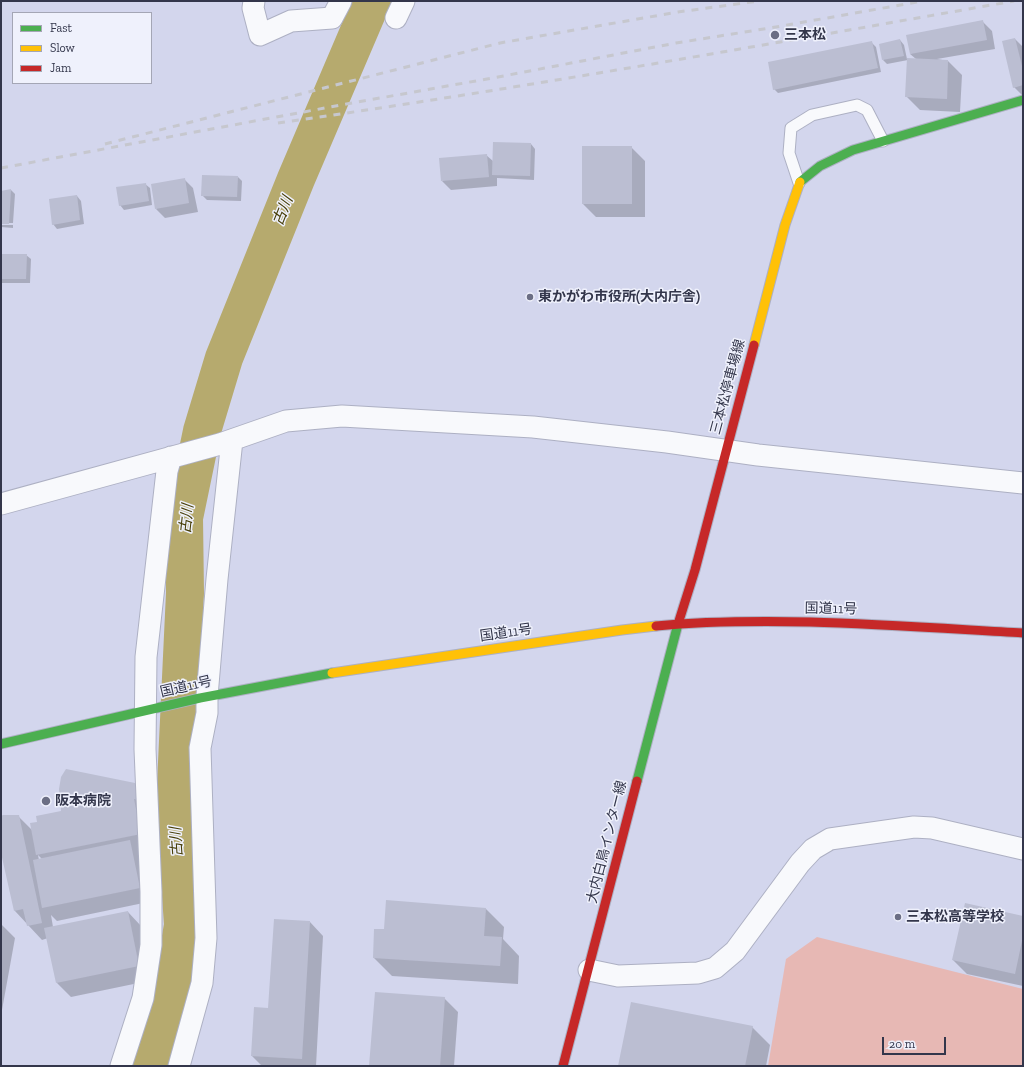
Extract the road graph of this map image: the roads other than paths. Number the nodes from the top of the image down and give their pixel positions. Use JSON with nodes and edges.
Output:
{"nodes":[{"id":1,"x":254,"y":1,"type":"edge"},
{"id":2,"x":340,"y":1,"type":"edge"},
{"id":3,"x":1023,"y":100,"type":"edge"},
{"id":4,"x":883,"y":141,"type":"junction"},
{"id":5,"x":799,"y":183,"type":"junction"},
{"id":6,"x":226,"y":442,"type":"junction"},
{"id":7,"x":725,"y":451,"type":"junction"},
{"id":8,"x":175,"y":456,"type":"junction"},
{"id":9,"x":1023,"y":483,"type":"edge"},
{"id":10,"x":1,"y":504,"type":"edge"},
{"id":11,"x":678,"y":624,"type":"junction"},
{"id":12,"x":1023,"y":633,"type":"edge"},
{"id":13,"x":203,"y":697,"type":"junction"},
{"id":14,"x":150,"y":709,"type":"junction"},
{"id":15,"x":1,"y":744,"type":"edge"},
{"id":16,"x":1023,"y":849,"type":"edge"},
{"id":17,"x":589,"y":970,"type":"junction"},
{"id":18,"x":121,"y":1066,"type":"edge"},
{"id":19,"x":180,"y":1066,"type":"edge"},
{"id":20,"x":564,"y":1066,"type":"edge"}],
"edges":[{"from":1,"to":2,"type":"street"},
{"from":3,"to":4,"type":"main road"},
{"from":4,"to":5,"type":"main road"},
{"from":4,"to":5,"type":"lane"},
{"from":5,"to":7,"type":"main road","name":"三本松停車場線"},
{"from":6,"to":7,"type":"street"},
{"from":6,"to":8,"type":"street"},
{"from":6,"to":13,"type":"street"},
{"from":7,"to":9,"type":"street"},
{"from":7,"to":11,"type":"main road","name":"三本松停車場線"},
{"from":8,"to":10,"type":"street"},
{"from":8,"to":14,"type":"street"},
{"from":11,"to":12,"type":"main road","name":"国道11号"},
{"from":11,"to":13,"type":"main road","name":"国道11号"},
{"from":11,"to":17,"type":"main road","name":"大内白鳥インター線"},
{"from":13,"to":14,"type":"main road","name":"国道11号"},
{"from":13,"to":19,"type":"street"},
{"from":14,"to":15,"type":"main road","name":"国道11号"},
{"from":14,"to":18,"type":"street"},
{"from":16,"to":17,"type":"street"},
{"from":17,"to":20,"type":"main road","name":"大内白鳥インター線"}]}
